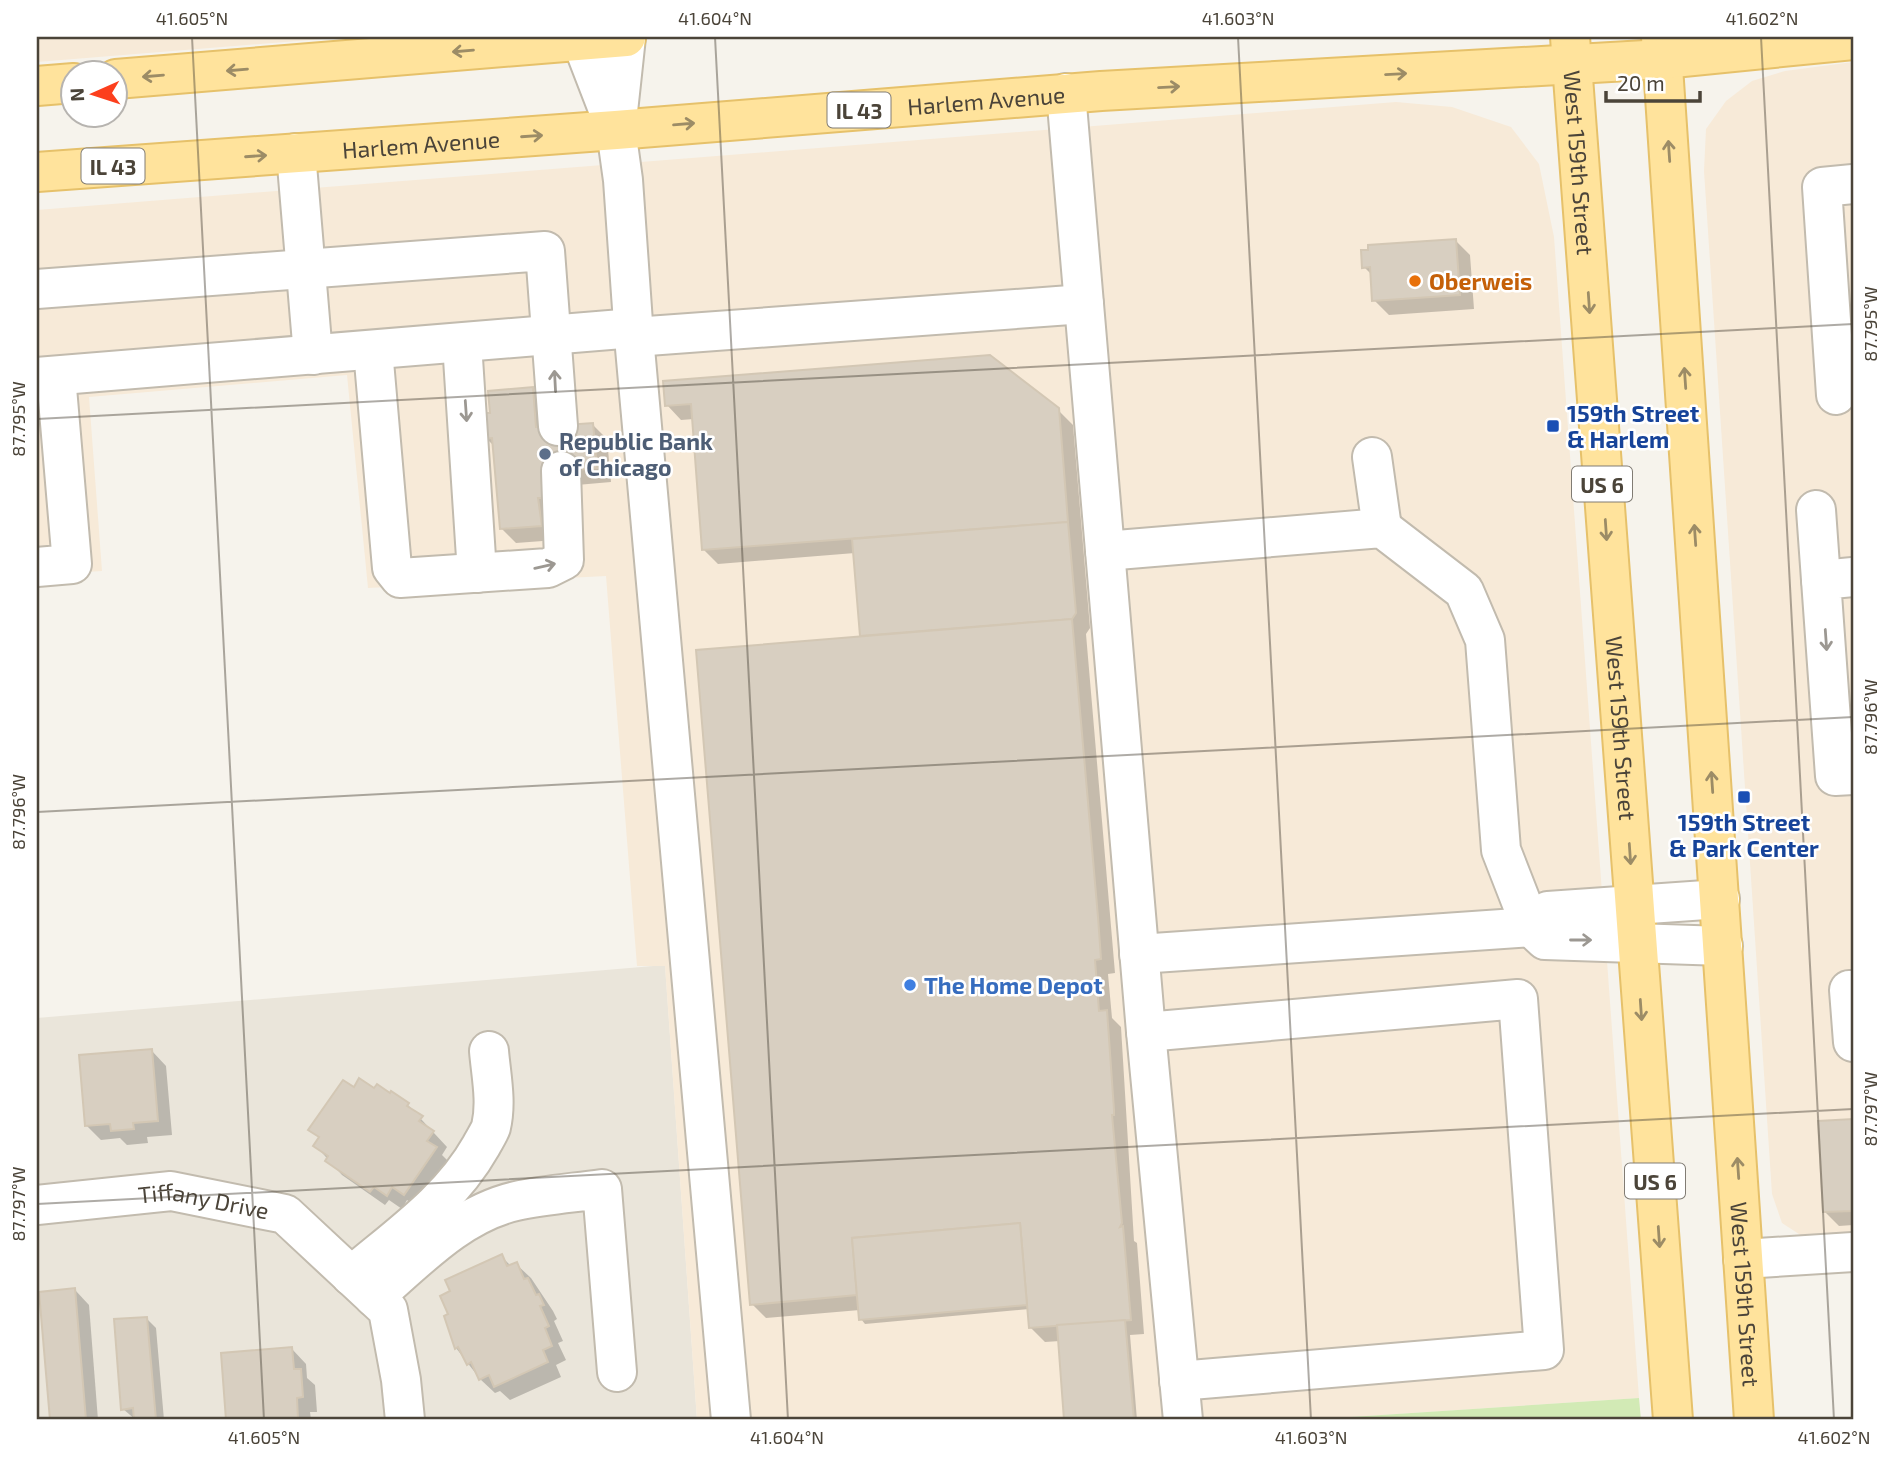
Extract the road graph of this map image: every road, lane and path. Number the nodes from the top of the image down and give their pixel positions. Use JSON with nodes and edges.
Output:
{"nodes":[{"id":1,"x":626,"y":37,"type":"edge"},
{"id":2,"x":580,"y":39,"type":"edge"},
{"id":3,"x":1853,"y":40,"type":"edge"},
{"id":4,"x":1662,"y":48,"type":"edge"},
{"id":5,"x":1571,"y":50,"type":"edge"},
{"id":6,"x":130,"y":78,"type":"edge"},
{"id":7,"x":60,"y":84,"type":"edge"},
{"id":8,"x":37,"y":86,"type":"edge"},
{"id":9,"x":1066,"y":93,"type":"junction"},
{"id":10,"x":616,"y":130,"type":"junction"},
{"id":11,"x":296,"y":153,"type":"junction"},
{"id":12,"x":37,"y":172,"type":"edge"},
{"id":13,"x":1853,"y":184,"type":"edge"},
{"id":14,"x":305,"y":270,"type":"junction"},
{"id":15,"x":1840,"y":276,"type":"edge"},
{"id":16,"x":37,"y":289,"type":"edge"},
{"id":17,"x":1084,"y":304,"type":"junction"},
{"id":18,"x":634,"y":332,"type":"junction"},
{"id":19,"x":552,"y":335,"type":"junction"},
{"id":20,"x":462,"y":343,"type":"junction"},
{"id":21,"x":373,"y":350,"type":"junction"},
{"id":22,"x":313,"y":355,"type":"junction"},
{"id":23,"x":46,"y":377,"type":"edge"},
{"id":24,"x":1836,"y":395,"type":"dead end"},
{"id":25,"x":558,"y":426,"type":"dead end"},
{"id":26,"x":1372,"y":457,"type":"dead end"},
{"id":27,"x":561,"y":471,"type":"dead end"},
{"id":28,"x":1816,"y":510,"type":"dead end"},
{"id":29,"x":1382,"y":528,"type":"junction"},
{"id":30,"x":1105,"y":551,"type":"junction"},
{"id":31,"x":37,"y":567,"type":"edge"},
{"id":32,"x":477,"y":573,"type":"junction"},
{"id":33,"x":1837,"y":578,"type":"edge"},
{"id":34,"x":1853,"y":775,"type":"edge"},
{"id":35,"x":1720,"y":899,"type":"junction"},
{"id":36,"x":1634,"y":904,"type":"junction"},
{"id":37,"x":1531,"y":927,"type":"junction"},
{"id":38,"x":1636,"y":942,"type":"junction"},
{"id":39,"x":1723,"y":946,"type":"junction"},
{"id":40,"x":1139,"y":954,"type":"junction"},
{"id":41,"x":1853,"y":990,"type":"edge"},
{"id":42,"x":1146,"y":1032,"type":"junction"},
{"id":43,"x":1853,"y":1042,"type":"edge"},
{"id":44,"x":489,"y":1051,"type":"dead end"},
{"id":45,"x":37,"y":1205,"type":"edge"},
{"id":46,"x":1853,"y":1252,"type":"edge"},
{"id":47,"x":1743,"y":1259,"type":"junction"},
{"id":48,"x":363,"y":1286,"type":"junction"},
{"id":49,"x":617,"y":1372,"type":"dead end"},
{"id":50,"x":1179,"y":1381,"type":"junction"},
{"id":51,"x":405,"y":1420,"type":"edge"},
{"id":52,"x":731,"y":1420,"type":"edge"},
{"id":53,"x":1183,"y":1420,"type":"edge"},
{"id":54,"x":1673,"y":1420,"type":"edge"},
{"id":55,"x":1754,"y":1420,"type":"edge"}],
"edges":[{"from":1,"to":2,"type":"main road"},
{"from":1,"to":10,"type":"street"},
{"from":2,"to":6,"type":"main road","one_way":true},
{"from":2,"to":10,"type":"street"},
{"from":3,"to":4,"type":"main road","name":"Harlem Avenue","number":"IL 43"},
{"from":4,"to":5,"type":"main road","name":"Harlem Avenue","number":"IL 43"},
{"from":35,"to":4,"type":"main road","name":"West 159th Street","one_way":true},
{"from":9,"to":5,"type":"main road","name":"Harlem Avenue","number":"IL 43","one_way":true},
{"from":5,"to":36,"type":"main road","name":"West 159th Street","number":"US 6","one_way":true},
{"from":7,"to":8,"type":"main road"},
{"from":10,"to":9,"type":"main road","name":"Harlem Avenue","number":"IL 43","one_way":true},
{"from":9,"to":17,"type":"street"},
{"from":11,"to":10,"type":"main road","name":"Harlem Avenue","number":"IL 43","one_way":true},
{"from":10,"to":18,"type":"street"},
{"from":12,"to":11,"type":"main road","name":"Harlem Avenue","number":"IL 43","one_way":true},
{"from":11,"to":14,"type":"street"},
{"from":13,"to":15,"type":"street"},
{"from":14,"to":16,"type":"street"},
{"from":14,"to":19,"type":"street"},
{"from":14,"to":22,"type":"street"},
{"from":15,"to":24,"type":"street"},
{"from":17,"to":18,"type":"street"},
{"from":17,"to":30,"type":"street"},
{"from":18,"to":19,"type":"street"},
{"from":18,"to":52,"type":"street"},
{"from":19,"to":20,"type":"street"},
{"from":25,"to":19,"type":"street","one_way":true},
{"from":20,"to":21,"type":"street"},
{"from":20,"to":32,"type":"street","one_way":true},
{"from":21,"to":22,"type":"street"},
{"from":21,"to":32,"type":"street"},
{"from":22,"to":23,"type":"street"},
{"from":23,"to":31,"type":"street"},
{"from":26,"to":29,"type":"street"},
{"from":32,"to":27,"type":"street","one_way":true},
{"from":28,"to":33,"type":"street"},
{"from":29,"to":30,"type":"street"},
{"from":29,"to":37,"type":"street"},
{"from":30,"to":40,"type":"street"},
{"from":33,"to":34,"type":"street","one_way":true},
{"from":35,"to":36,"type":"street"},
{"from":35,"to":39,"type":"main road","name":"West 159th Street"},
{"from":36,"to":37,"type":"street"},
{"from":36,"to":38,"type":"main road","name":"West 159th Street","number":"US 6"},
{"from":37,"to":38,"type":"street","one_way":true},
{"from":37,"to":40,"type":"street"},
{"from":38,"to":39,"type":"street"},
{"from":38,"to":54,"type":"main road","name":"West 159th Street","number":"US 6","one_way":true},
{"from":47,"to":39,"type":"main road","name":"West 159th Street","one_way":true},
{"from":40,"to":42,"type":"street"},
{"from":41,"to":43,"type":"street"},
{"from":42,"to":50,"type":"street"},
{"from":42,"to":50,"type":"street"},
{"from":44,"to":48,"type":"street"},
{"from":45,"to":48,"type":"street","name":"Tiffany Drive"},
{"from":46,"to":47,"type":"street"},
{"from":47,"to":55,"type":"main road","name":"West 159th Street"},
{"from":48,"to":49,"type":"street"},
{"from":48,"to":51,"type":"street","name":"Tiffany Drive"},
{"from":50,"to":53,"type":"street"}]}
